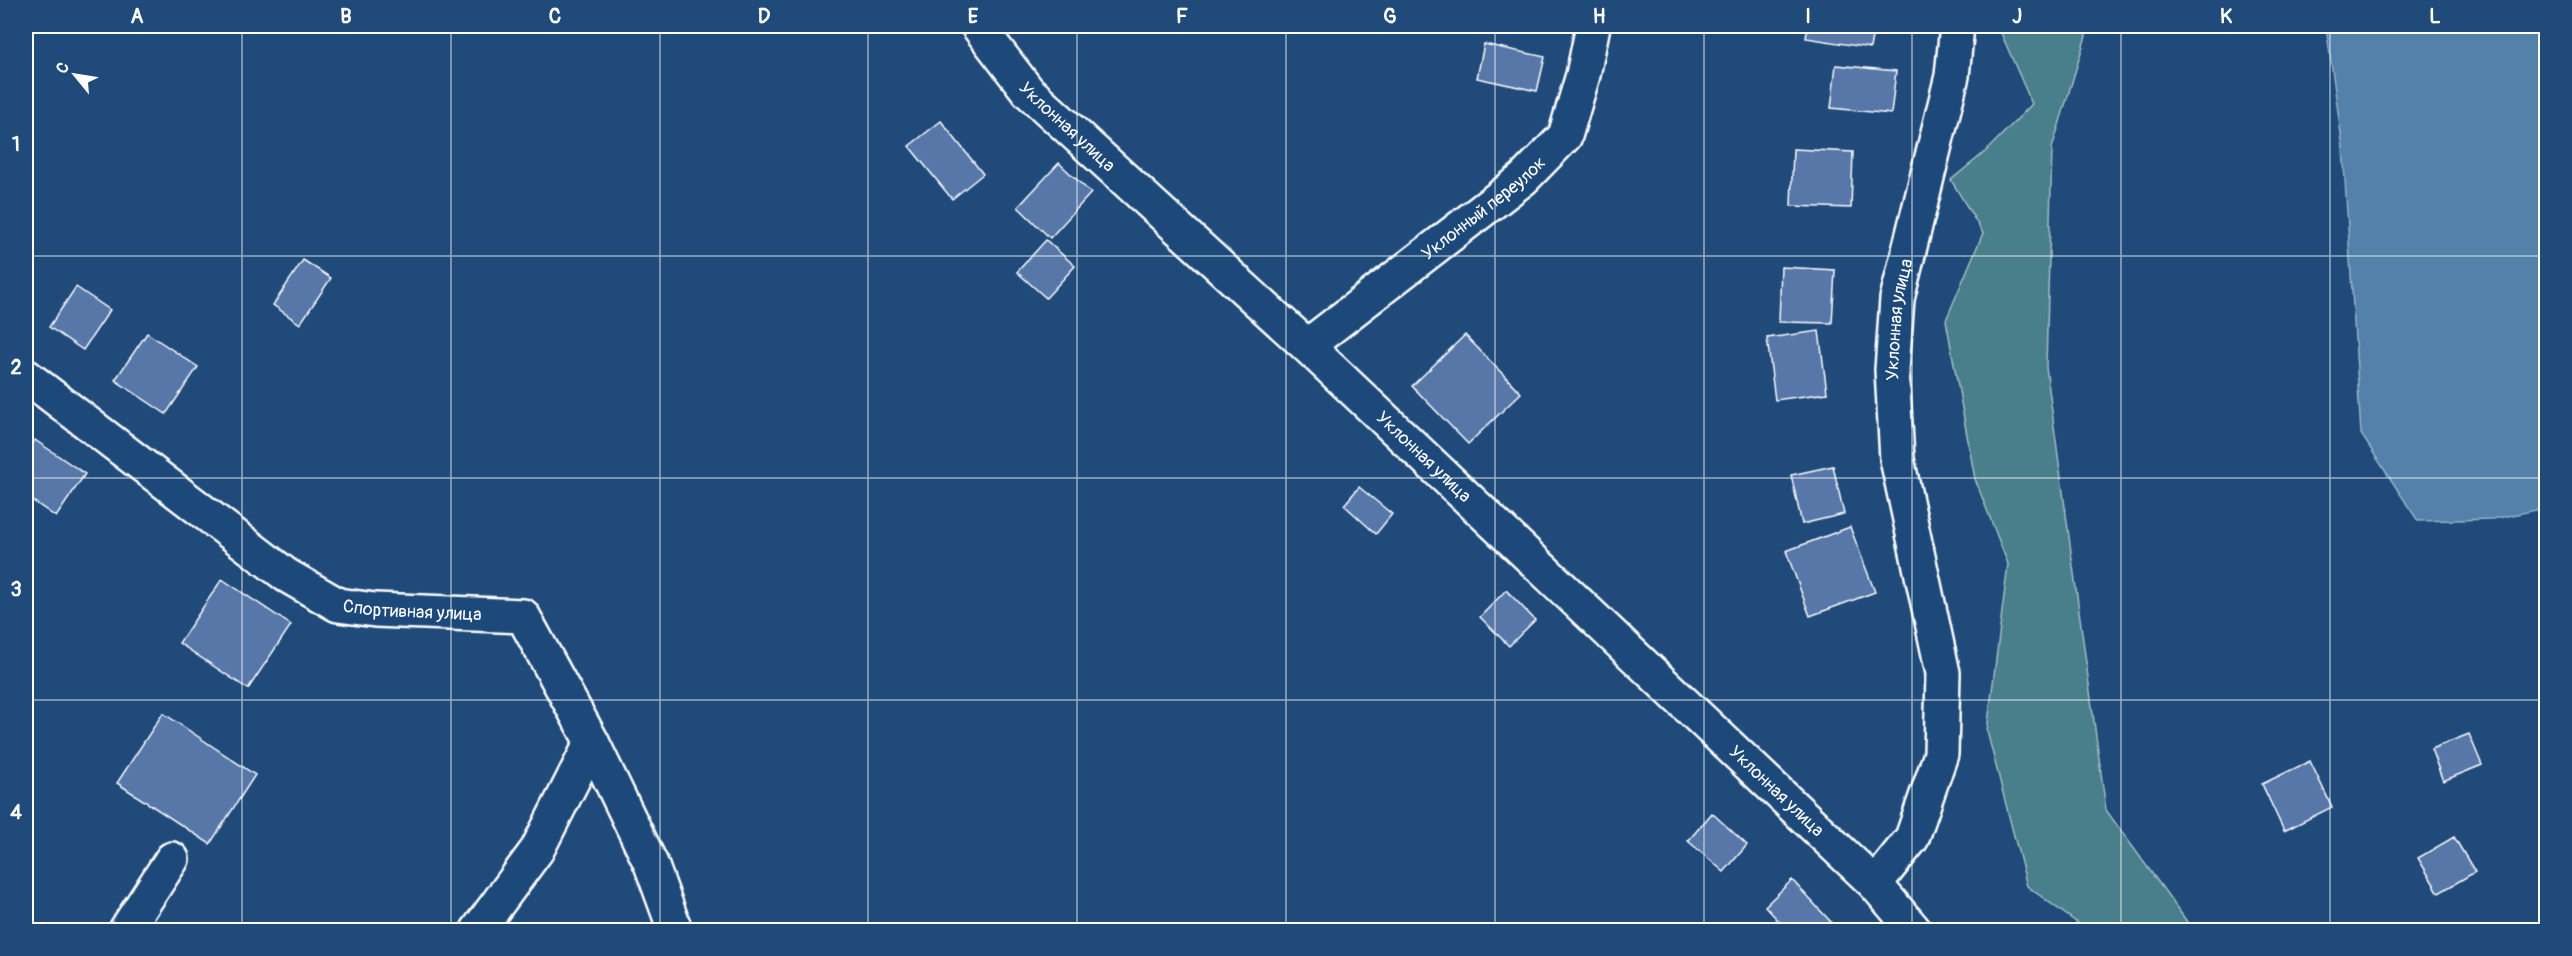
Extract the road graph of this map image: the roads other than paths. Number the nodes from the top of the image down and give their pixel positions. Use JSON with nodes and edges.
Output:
{"nodes":[{"id":1,"x":978,"y":26,"type":"edge"},
{"id":2,"x":1593,"y":26,"type":"edge"},
{"id":3,"x":1957,"y":26,"type":"edge"},
{"id":4,"x":1307,"y":346,"type":"junction"},
{"id":5,"x":26,"y":376,"type":"edge"},
{"id":6,"x":592,"y":742,"type":"junction"},
{"id":7,"x":172,"y":859,"type":"dead end"},
{"id":8,"x":1875,"y":884,"type":"junction"},
{"id":9,"x":126,"y":930,"type":"edge"},
{"id":10,"x":478,"y":930,"type":"edge"},
{"id":11,"x":675,"y":930,"type":"edge"},
{"id":12,"x":1914,"y":930,"type":"edge"}],
"edges":[{"from":1,"to":4,"type":"street","name":"Уклонная улица"},
{"from":2,"to":4,"type":"street","name":"Уклонный переулок"},
{"from":3,"to":8,"type":"street","name":"Уклонная улица"},
{"from":4,"to":8,"type":"street","name":"Уклонная улица"},
{"from":5,"to":6,"type":"street","name":"Спортивная улица"},
{"from":6,"to":10,"type":"street"},
{"from":6,"to":11,"type":"street","name":"Спортивная улица"},
{"from":7,"to":9,"type":"street"},
{"from":8,"to":12,"type":"street","name":"Уклонная улица"}]}
